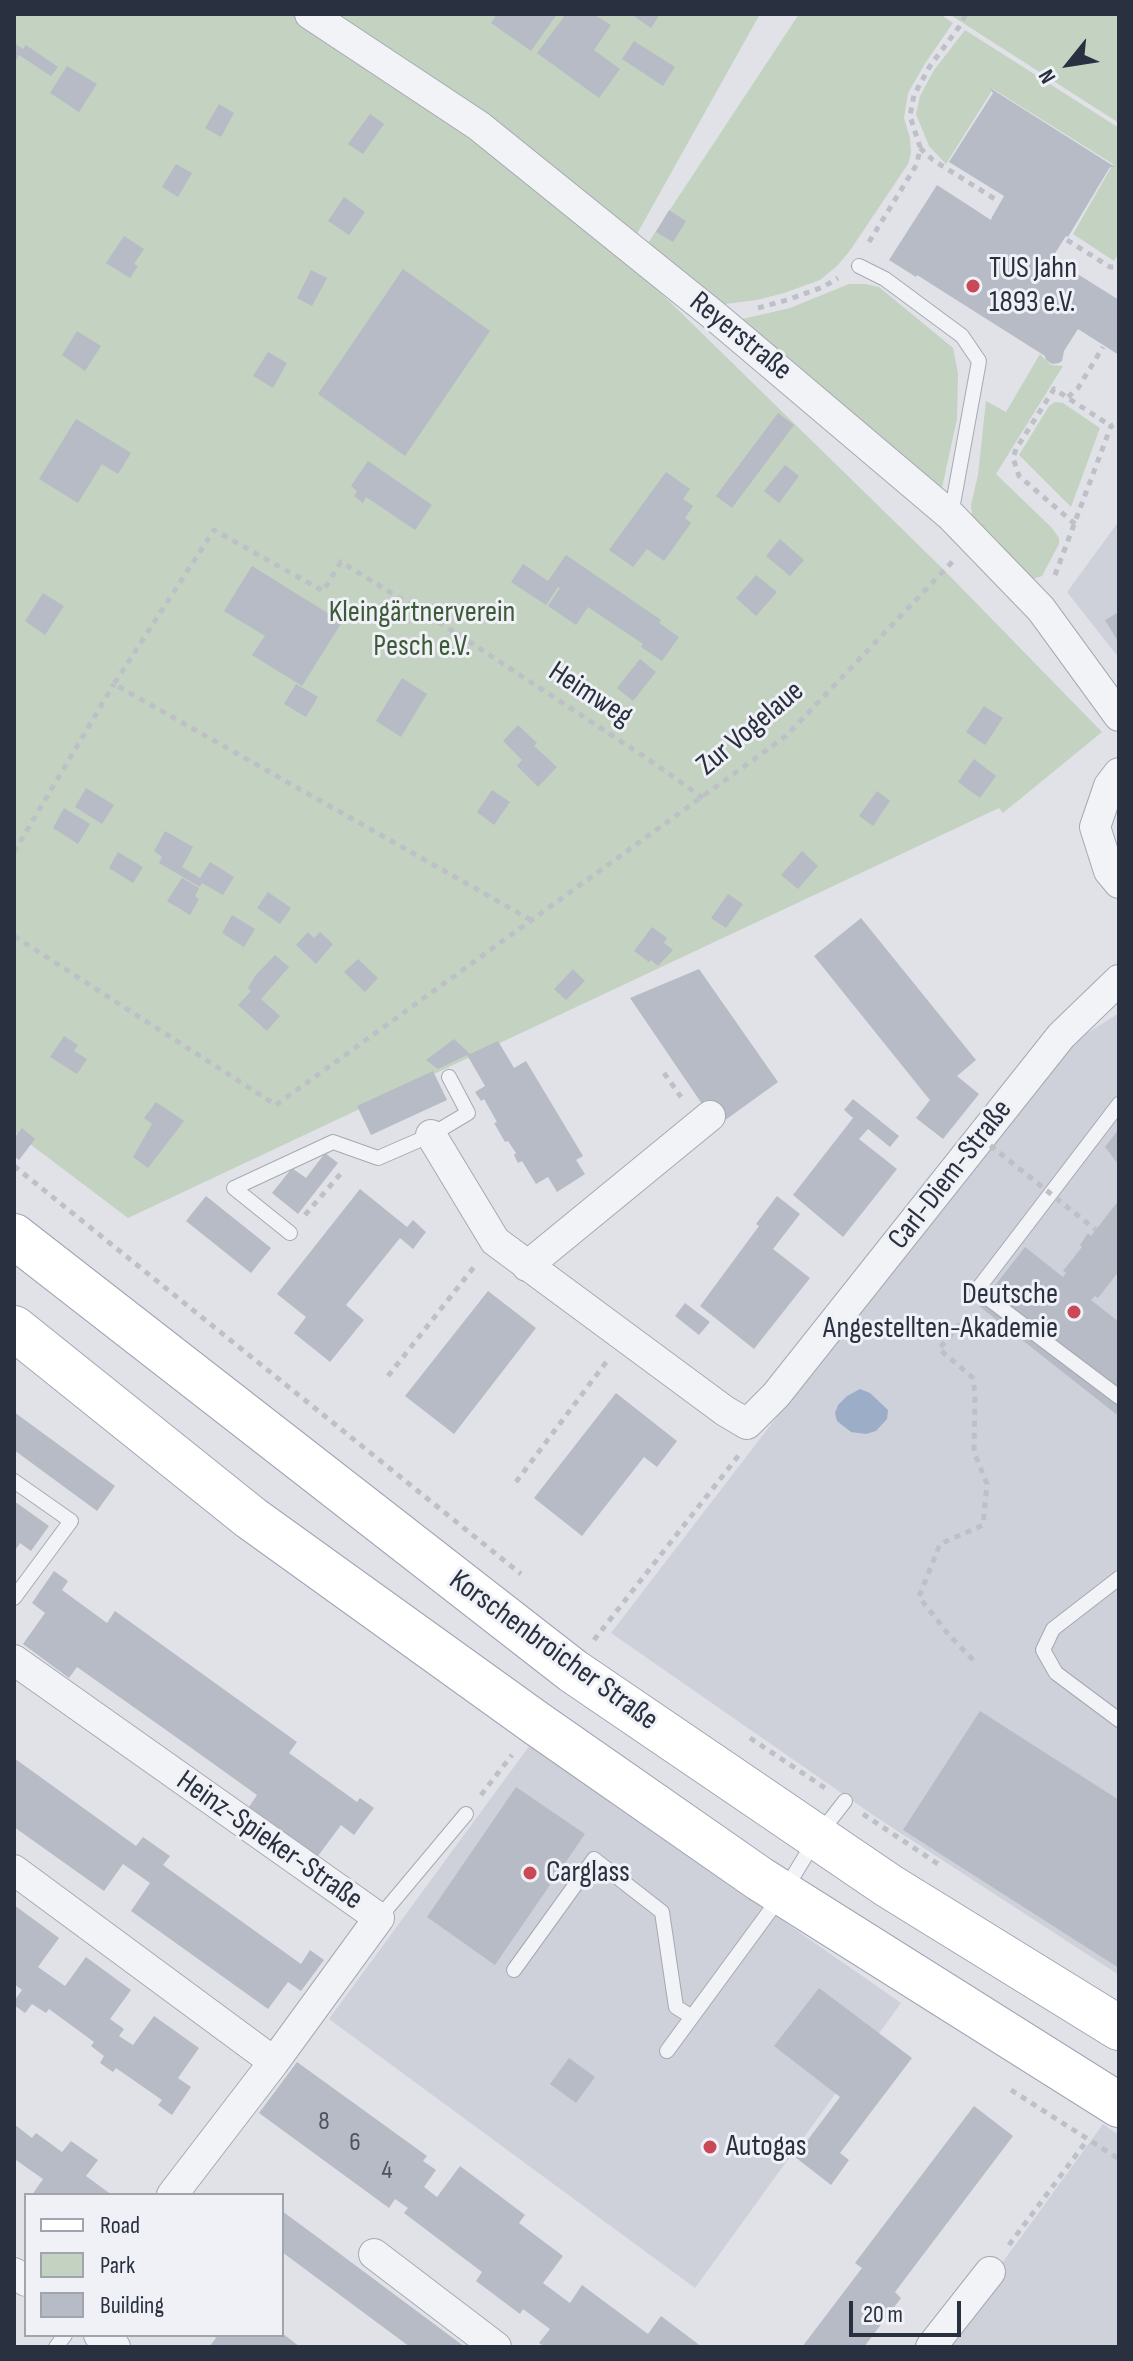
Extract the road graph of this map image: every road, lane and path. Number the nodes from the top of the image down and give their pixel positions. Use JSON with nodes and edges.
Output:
{"nodes":[{"id":1,"x":310,"y":14,"type":"edge"},
{"id":2,"x":966,"y":14,"type":"edge"},
{"id":3,"x":920,"y":147,"type":"junction"},
{"id":4,"x":998,"y":201,"type":"dead end"},
{"id":5,"x":1067,"y":240,"type":"dead end"},
{"id":6,"x":859,"y":266,"type":"junction"},
{"id":7,"x":1119,"y":267,"type":"edge"},
{"id":8,"x":716,"y":317,"type":"junction"},
{"id":9,"x":1103,"y":347,"type":"dead end"},
{"id":10,"x":1068,"y":397,"type":"junction"},
{"id":11,"x":1119,"y":422,"type":"edge"},
{"id":12,"x":1111,"y":426,"type":"junction"},
{"id":13,"x":951,"y":516,"type":"junction"},
{"id":14,"x":1075,"y":524,"type":"junction"},
{"id":15,"x":974,"y":542,"type":"junction"},
{"id":16,"x":1041,"y":609,"type":"junction"},
{"id":17,"x":114,"y":684,"type":"junction"},
{"id":18,"x":1119,"y":716,"type":"edge"},
{"id":19,"x":1119,"y":773,"type":"edge"},
{"id":20,"x":703,"y":798,"type":"junction"},
{"id":21,"x":14,"y":852,"type":"edge"},
{"id":22,"x":1119,"y":883,"type":"edge"},
{"id":23,"x":531,"y":920,"type":"junction"},
{"id":24,"x":14,"y":936,"type":"edge"},
{"id":25,"x":1119,"y":980,"type":"edge"},
{"id":26,"x":449,"y":1077,"type":"dead end"},
{"id":27,"x":1119,"y":1104,"type":"edge"},
{"id":28,"x":710,"y":1116,"type":"dead end"},
{"id":29,"x":431,"y":1135,"type":"junction"},
{"id":30,"x":981,"y":1138,"type":"junction"},
{"id":31,"x":359,"y":1151,"type":"junction"},
{"id":32,"x":14,"y":1166,"type":"edge"},
{"id":33,"x":1096,"y":1230,"type":"dead end"},
{"id":34,"x":290,"y":1233,"type":"joint"},
{"id":35,"x":14,"y":1236,"type":"edge"},
{"id":36,"x":495,"y":1241,"type":"junction"},
{"id":37,"x":527,"y":1266,"type":"junction"},
{"id":38,"x":960,"y":1324,"type":"dead end"},
{"id":39,"x":14,"y":1328,"type":"edge"},
{"id":40,"x":625,"y":1338,"type":"junction"},
{"id":41,"x":388,"y":1376,"type":"dead end"},
{"id":42,"x":1119,"y":1397,"type":"edge"},
{"id":43,"x":747,"y":1424,"type":"junction"},
{"id":44,"x":14,"y":1481,"type":"edge"},
{"id":45,"x":516,"y":1482,"type":"dead end"},
{"id":46,"x":524,"y":1577,"type":"dead end"},
{"id":47,"x":1119,"y":1578,"type":"edge"},
{"id":48,"x":14,"y":1598,"type":"edge"},
{"id":49,"x":597,"y":1636,"type":"dead end"},
{"id":50,"x":14,"y":1660,"type":"edge"},
{"id":51,"x":977,"y":1664,"type":"dead end"},
{"id":52,"x":1119,"y":1720,"type":"edge"},
{"id":53,"x":512,"y":1756,"type":"dead end"},
{"id":54,"x":845,"y":1801,"type":"dead end"},
{"id":55,"x":466,"y":1814,"type":"joint"},
{"id":56,"x":817,"y":1837,"type":"junction"},
{"id":57,"x":14,"y":1870,"type":"edge"},
{"id":58,"x":783,"y":1893,"type":"junction"},
{"id":59,"x":379,"y":1918,"type":"junction"},
{"id":60,"x":514,"y":1970,"type":"dead end"},
{"id":61,"x":692,"y":2017,"type":"junction"},
{"id":62,"x":1119,"y":2028,"type":"edge"},
{"id":63,"x":667,"y":2051,"type":"dead end"},
{"id":64,"x":274,"y":2062,"type":"junction"},
{"id":65,"x":1119,"y":2105,"type":"edge"},
{"id":66,"x":1088,"y":2139,"type":"dead end"},
{"id":67,"x":174,"y":2193,"type":"edge"},
{"id":68,"x":374,"y":2254,"type":"dead end"},
{"id":69,"x":990,"y":2272,"type":"joint"},
{"id":70,"x":496,"y":2347,"type":"edge"},
{"id":71,"x":931,"y":2347,"type":"edge"}],
"edges":[{"from":1,"to":8,"type":"street","name":"Reyerstraße"},
{"from":2,"to":3,"type":"path"},
{"from":3,"to":4,"type":"path"},
{"from":3,"to":6,"type":"path"},
{"from":5,"to":7,"type":"path"},
{"from":6,"to":8,"type":"path"},
{"from":6,"to":13,"type":"lane"},
{"from":8,"to":13,"type":"street","name":"Reyerstraße"},
{"from":9,"to":10,"type":"path"},
{"from":10,"to":12,"type":"path"},
{"from":10,"to":14,"type":"path"},
{"from":11,"to":12,"type":"path"},
{"from":12,"to":14,"type":"path"},
{"from":13,"to":15,"type":"street","name":"Reyerstraße"},
{"from":14,"to":16,"type":"path"},
{"from":15,"to":16,"type":"street","name":"Reyerstraße"},
{"from":15,"to":20,"type":"path","name":"Zur Vogelaue"},
{"from":16,"to":18,"type":"street","name":"Reyerstraße"},
{"from":17,"to":20,"type":"path","name":"Heimweg"},
{"from":17,"to":21,"type":"path"},
{"from":17,"to":23,"type":"path"},
{"from":19,"to":22,"type":"street"},
{"from":20,"to":23,"type":"path","name":"Zur Vogelaue"},
{"from":23,"to":24,"type":"path","name":"Zur Vogelaue"},
{"from":25,"to":30,"type":"street","name":"Carl-Diem-Straße"},
{"from":26,"to":29,"type":"lane"},
{"from":27,"to":42,"type":"lane"},
{"from":28,"to":37,"type":"street"},
{"from":29,"to":31,"type":"lane"},
{"from":29,"to":36,"type":"street"},
{"from":30,"to":33,"type":"path","bridge":true},
{"from":30,"to":43,"type":"street","name":"Carl-Diem-Straße"},
{"from":31,"to":34,"type":"path"},
{"from":31,"to":34,"type":"lane"},
{"from":32,"to":46,"type":"path"},
{"from":35,"to":56,"type":"main road","name":"Korschenbroicher Straße"},
{"from":36,"to":37,"type":"street"},
{"from":36,"to":41,"type":"path"},
{"from":37,"to":40,"type":"street"},
{"from":38,"to":51,"type":"path"},
{"from":39,"to":58,"type":"main road"},
{"from":40,"to":43,"type":"street"},
{"from":40,"to":45,"type":"path"},
{"from":43,"to":49,"type":"path"},
{"from":44,"to":48,"type":"lane"},
{"from":47,"to":52,"type":"lane"},
{"from":50,"to":59,"type":"street","name":"Heinz-Spieker-Straße"},
{"from":53,"to":55,"type":"path"},
{"from":54,"to":56,"type":"lane"},
{"from":55,"to":59,"type":"lane"},
{"from":56,"to":58,"type":"lane"},
{"from":56,"to":62,"type":"main road","name":"Korschenbroicher Straße"},
{"from":57,"to":64,"type":"street"},
{"from":58,"to":61,"type":"lane"},
{"from":58,"to":65,"type":"main road"},
{"from":59,"to":64,"type":"street","name":"Heinz-Spieker-Straße"},
{"from":60,"to":61,"type":"lane"},
{"from":61,"to":63,"type":"lane"},
{"from":64,"to":67,"type":"street","name":"Heinz-Spieker-Straße"},
{"from":66,"to":69,"type":"path"},
{"from":68,"to":70,"type":"street"},
{"from":69,"to":71,"type":"street"}]}
